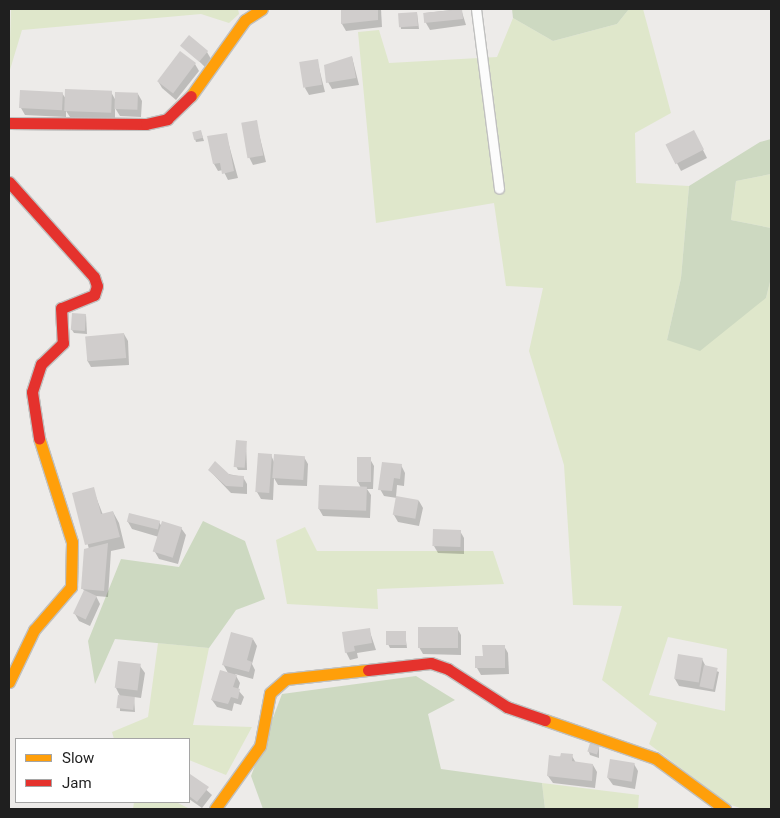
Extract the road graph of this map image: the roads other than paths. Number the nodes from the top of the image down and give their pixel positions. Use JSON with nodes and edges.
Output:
{"nodes":[{"id":1,"x":262,"y":9,"type":"edge"},
{"id":2,"x":476,"y":9,"type":"edge"},
{"id":3,"x":9,"y":123,"type":"edge"},
{"id":4,"x":9,"y":182,"type":"edge"},
{"id":5,"x":499,"y":189,"type":"dead end"},
{"id":6,"x":9,"y":682,"type":"edge"},
{"id":7,"x":215,"y":809,"type":"edge"},
{"id":8,"x":725,"y":809,"type":"edge"}],
"edges":[{"from":1,"to":3,"type":"street"},
{"from":2,"to":5,"type":"lane"},
{"from":4,"to":6,"type":"street"},
{"from":7,"to":8,"type":"street"}]}
